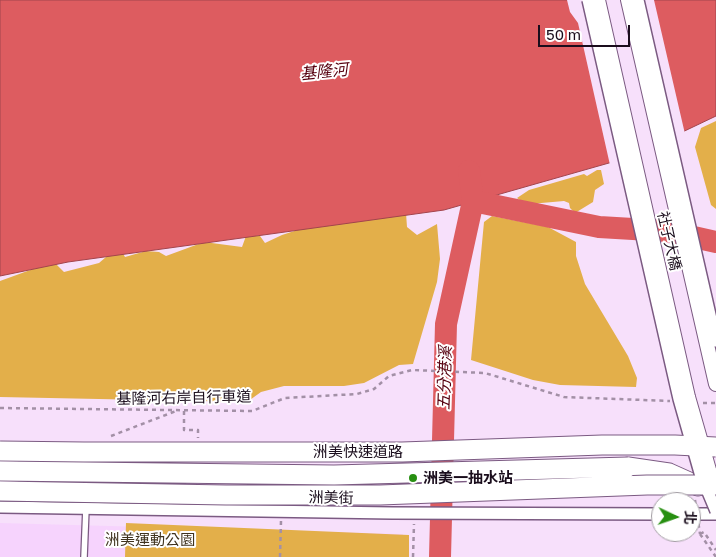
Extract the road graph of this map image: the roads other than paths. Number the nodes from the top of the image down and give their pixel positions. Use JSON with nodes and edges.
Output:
{"nodes":[{"id":1,"x":588,"y":0,"type":"edge"},
{"id":2,"x":598,"y":0,"type":"edge"},
{"id":3,"x":628,"y":0,"type":"edge"},
{"id":4,"x":638,"y":0,"type":"edge"},
{"id":5,"x":716,"y":341,"type":"edge"},
{"id":6,"x":716,"y":384,"type":"edge"},
{"id":7,"x":716,"y":447,"type":"edge"},
{"id":8,"x":0,"y":451,"type":"edge"},
{"id":9,"x":628,"y":467,"type":"junction"},
{"id":10,"x":0,"y":471,"type":"edge"},
{"id":11,"x":716,"y":486,"type":"edge"},
{"id":12,"x":0,"y":491,"type":"edge"},
{"id":13,"x":716,"y":501,"type":"edge"},
{"id":14,"x":0,"y":507,"type":"edge"},
{"id":15,"x":86,"y":508,"type":"junction"},
{"id":16,"x":716,"y":512,"type":"edge"},
{"id":17,"x":701,"y":513,"type":"edge"},
{"id":18,"x":651,"y":514,"type":"edge"},
{"id":19,"x":84,"y":557,"type":"edge"}],
"edges":[{"from":1,"to":16,"type":"street","bridge":true},
{"from":2,"to":11,"type":"street","name":"社子大橋","bridge":true},
{"from":3,"to":6,"type":"street","name":"社子大橋"},
{"from":4,"to":5,"type":"street"},
{"from":7,"to":8,"type":"highway","name":"洲美快速道路","bridge":true},
{"from":9,"to":10,"type":"highway","bridge":true},
{"from":9,"to":11,"type":"highway"},
{"from":9,"to":13,"type":"highway"},
{"from":11,"to":12,"type":"highway","bridge":true},
{"from":14,"to":15,"type":"street","name":"洲美街"},
{"from":15,"to":18,"type":"street","name":"洲美街"},
{"from":15,"to":19,"type":"lane"},
{"from":16,"to":17,"type":"street"}]}
